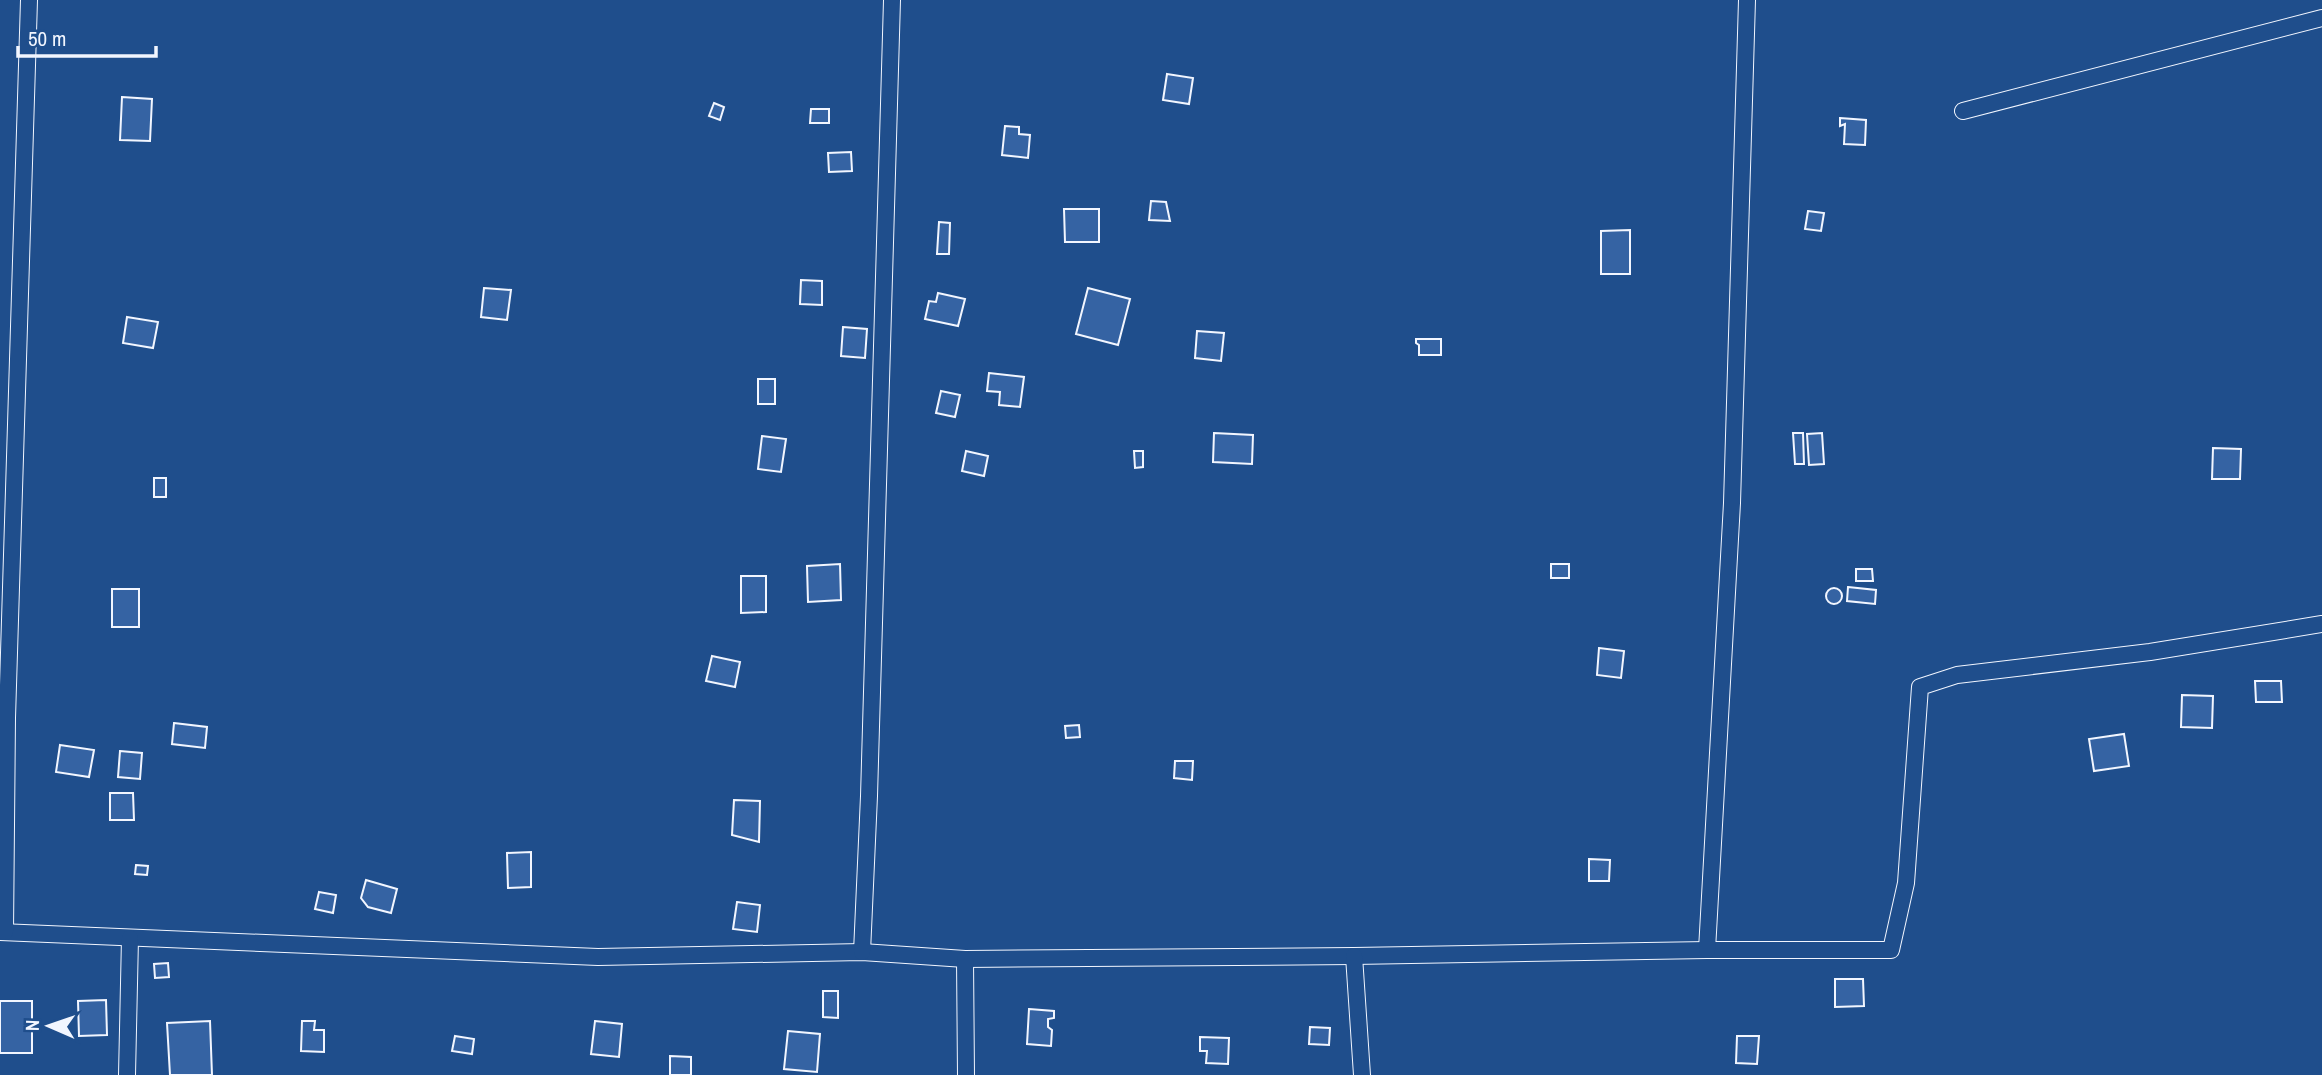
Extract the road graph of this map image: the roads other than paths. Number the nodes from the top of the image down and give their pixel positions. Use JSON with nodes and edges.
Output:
{"nodes":[{"id":1,"x":29,"y":0,"type":"edge"},
{"id":2,"x":892,"y":0,"type":"edge"},
{"id":3,"x":1747,"y":0,"type":"edge"},
{"id":4,"x":2322,"y":18,"type":"edge"},
{"id":5,"x":1963,"y":111,"type":"dead end"},
{"id":6,"x":2322,"y":624,"type":"edge"},
{"id":7,"x":3,"y":932,"type":"edge"},
{"id":8,"x":130,"y":938,"type":"junction"},
{"id":9,"x":1707,"y":950,"type":"junction"},
{"id":10,"x":862,"y":952,"type":"junction"},
{"id":11,"x":1354,"y":956,"type":"junction"},
{"id":12,"x":965,"y":959,"type":"junction"},
{"id":13,"x":127,"y":1075,"type":"edge"},
{"id":14,"x":967,"y":1075,"type":"edge"},
{"id":15,"x":1362,"y":1075,"type":"edge"}],
"edges":[{"from":1,"to":7,"type":"street"},
{"from":2,"to":10,"type":"street"},
{"from":3,"to":9,"type":"street"},
{"from":4,"to":5,"type":"street"},
{"from":6,"to":9,"type":"street"},
{"from":7,"to":8,"type":"street"},
{"from":8,"to":10,"type":"street"},
{"from":8,"to":13,"type":"street"},
{"from":9,"to":11,"type":"street"},
{"from":10,"to":12,"type":"street"},
{"from":11,"to":12,"type":"street"},
{"from":11,"to":15,"type":"street"},
{"from":12,"to":14,"type":"street"}]}
